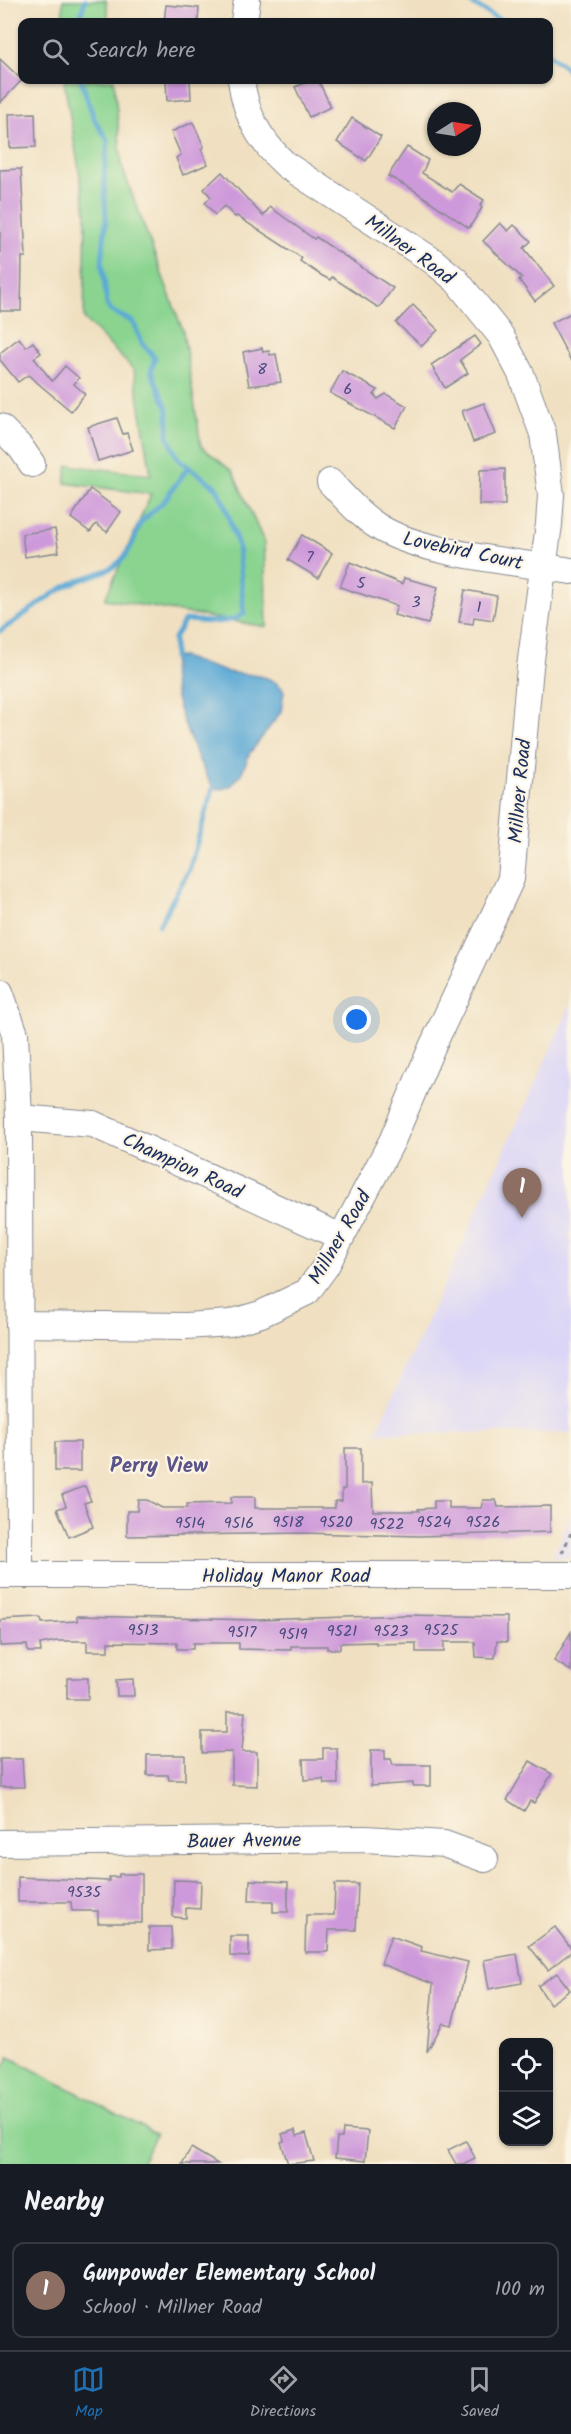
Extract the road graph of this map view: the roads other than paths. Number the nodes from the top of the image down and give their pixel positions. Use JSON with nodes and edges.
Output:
{"nodes":[{"id":1,"x":247,"y":0,"type":"edge"},
{"id":2,"x":245,"y":18,"type":"edge"},
{"id":3,"x":242,"y":84,"type":"edge"},
{"id":4,"x":0,"y":427,"type":"edge"},
{"id":5,"x":32,"y":464,"type":"dead end"},
{"id":6,"x":330,"y":482,"type":"dead end"},
{"id":7,"x":544,"y":567,"type":"junction"},
{"id":8,"x":571,"y":571,"type":"edge"},
{"id":9,"x":0,"y":992,"type":"edge"},
{"id":10,"x":19,"y":1118,"type":"junction"},
{"id":11,"x":341,"y":1237,"type":"junction"},
{"id":12,"x":19,"y":1324,"type":"junction"},
{"id":13,"x":565,"y":1567,"type":"edge"},
{"id":14,"x":10,"y":1575,"type":"edge"},
{"id":15,"x":0,"y":1843,"type":"edge"},
{"id":16,"x":484,"y":1859,"type":"dead end"}],
"edges":[{"from":1,"to":2,"type":"street"},
{"from":3,"to":7,"type":"street","name":"Millner Road"},
{"from":4,"to":5,"type":"street"},
{"from":6,"to":7,"type":"street","name":"Lovebird Court"},
{"from":7,"to":8,"type":"street","name":"Lovebird Court"},
{"from":7,"to":11,"type":"street","name":"Millner Road"},
{"from":9,"to":10,"type":"street"},
{"from":10,"to":11,"type":"street","name":"Champion Road"},
{"from":10,"to":12,"type":"street"},
{"from":11,"to":12,"type":"street","name":"Millner Road"},
{"from":12,"to":14,"type":"street"},
{"from":13,"to":14,"type":"street","name":"Holiday Manor Road"},
{"from":15,"to":16,"type":"street","name":"Bauer Avenue"}]}
